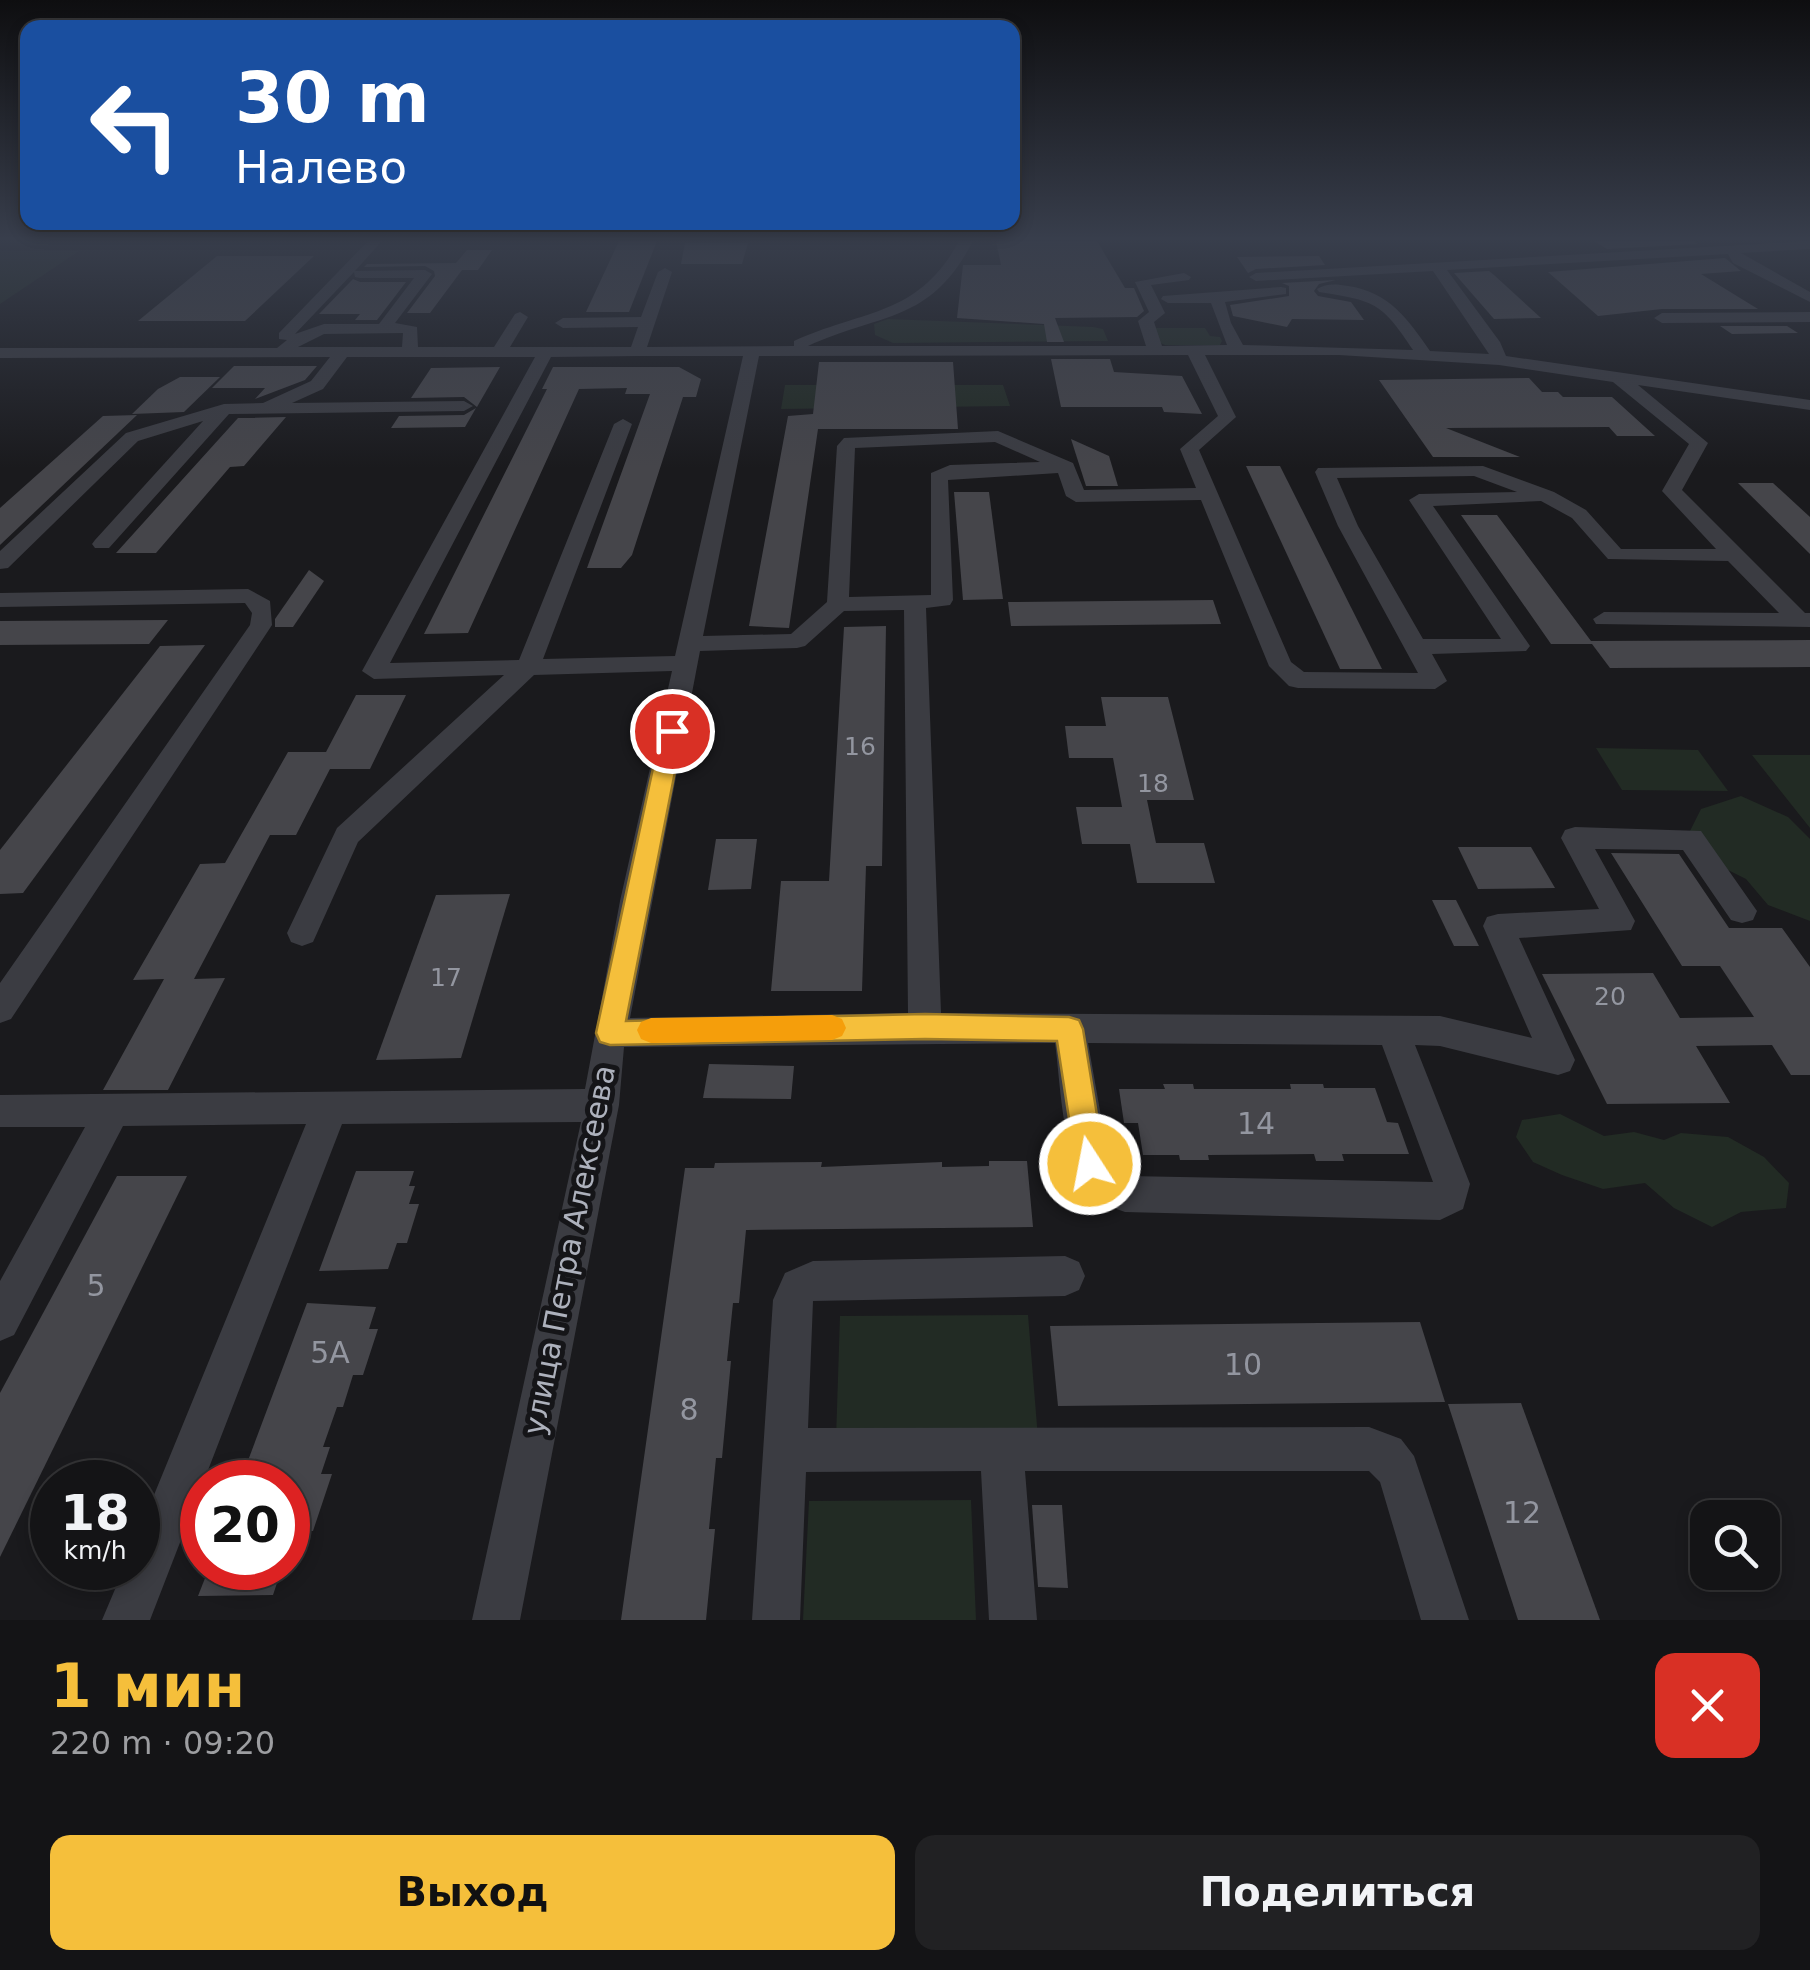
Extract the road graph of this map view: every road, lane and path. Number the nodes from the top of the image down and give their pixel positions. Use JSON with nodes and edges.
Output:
{"nodes":[{"id":1,"x":307,"y":317,"type":"edge"},
{"id":2,"x":393,"y":317,"type":"edge"},
{"id":3,"x":650,"y":317,"type":"edge"},
{"id":4,"x":885,"y":317,"type":"edge"},
{"id":5,"x":1152,"y":317,"type":"edge"},
{"id":6,"x":1221,"y":317,"type":"edge"},
{"id":7,"x":1395,"y":317,"type":"edge"},
{"id":8,"x":1474,"y":317,"type":"edge"},
{"id":9,"x":1810,"y":317,"type":"edge"},
{"id":10,"x":520,"y":318,"type":"dead end"},
{"id":11,"x":1662,"y":318,"type":"dead end"},
{"id":12,"x":648,"y":322,"type":"junction"},
{"id":13,"x":563,"y":323,"type":"dead end"},
{"id":14,"x":384,"y":328,"type":"junction"},
{"id":15,"x":1155,"y":349,"type":"junction"},
{"id":16,"x":1237,"y":349,"type":"junction"},
{"id":17,"x":1194,"y":350,"type":"junction"},
{"id":18,"x":342,"y":352,"type":"junction"},
{"id":19,"x":637,"y":352,"type":"junction"},
{"id":20,"x":752,"y":352,"type":"junction"},
{"id":21,"x":785,"y":352,"type":"junction"},
{"id":22,"x":0,"y":353,"type":"edge"},
{"id":23,"x":410,"y":353,"type":"junction"},
{"id":24,"x":498,"y":353,"type":"junction"},
{"id":25,"x":545,"y":353,"type":"junction"},
{"id":26,"x":272,"y":354,"type":"junction"},
{"id":27,"x":1424,"y":354,"type":"junction"},
{"id":28,"x":1500,"y":360,"type":"junction"},
{"id":29,"x":1612,"y":374,"type":"junction"},
{"id":30,"x":1748,"y":376,"type":"dead end"},
{"id":31,"x":1810,"y":405,"type":"edge"},
{"id":32,"x":464,"y":406,"type":"dead end"},
{"id":33,"x":266,"y":408,"type":"junction"},
{"id":34,"x":224,"y":409,"type":"junction"},
{"id":35,"x":624,"y":424,"type":"dead end"},
{"id":36,"x":1066,"y":467,"type":"junction"},
{"id":37,"x":1209,"y":494,"type":"junction"},
{"id":38,"x":1547,"y":496,"type":"junction"},
{"id":39,"x":102,"y":544,"type":"dead end"},
{"id":40,"x":1734,"y":555,"type":"junction"},
{"id":41,"x":0,"y":563,"type":"edge"},
{"id":42,"x":0,"y":600,"type":"edge"},
{"id":43,"x":915,"y":602,"type":"junction"},
{"id":44,"x":838,"y":604,"type":"junction"},
{"id":45,"x":1604,"y":619,"type":"dead end"},
{"id":46,"x":1804,"y":620,"type":"edge"},
{"id":47,"x":1415,"y":646,"type":"junction"},
{"id":48,"x":689,"y":653,"type":"junction"},
{"id":49,"x":528,"y":668,"type":"junction"},
{"id":50,"x":1742,"y":911,"type":"dead end"},
{"id":51,"x":302,"y":934,"type":"dead end"},
{"id":52,"x":0,"y":1009,"type":"edge"},
{"id":53,"x":925,"y":1026,"type":"junction"},
{"id":54,"x":1069,"y":1029,"type":"junction"},
{"id":55,"x":610,"y":1033,"type":"junction"},
{"id":56,"x":1394,"y":1033,"type":"junction"},
{"id":57,"x":602,"y":1106,"type":"junction"},
{"id":58,"x":331,"y":1107,"type":"junction"},
{"id":59,"x":114,"y":1110,"type":"junction"},
{"id":60,"x":0,"y":1111,"type":"edge"},
{"id":61,"x":1065,"y":1276,"type":"dead end"},
{"id":62,"x":0,"y":1320,"type":"edge"},
{"id":63,"x":786,"y":1450,"type":"junction"},
{"id":64,"x":1002,"y":1451,"type":"junction"},
{"id":65,"x":126,"y":1620,"type":"edge"},
{"id":66,"x":496,"y":1620,"type":"edge"},
{"id":67,"x":776,"y":1620,"type":"edge"},
{"id":68,"x":1013,"y":1620,"type":"edge"},
{"id":69,"x":1444,"y":1620,"type":"edge"}],
"edges":[{"from":1,"to":26,"type":"street"},
{"from":2,"to":14,"type":"street"},
{"from":3,"to":12,"type":"street"},
{"from":4,"to":21,"type":"street"},
{"from":5,"to":15,"type":"street"},
{"from":6,"to":16,"type":"street"},
{"from":7,"to":27,"type":"street"},
{"from":8,"to":28,"type":"street"},
{"from":9,"to":11,"type":"street"},
{"from":10,"to":24,"type":"street"},
{"from":12,"to":13,"type":"street"},
{"from":12,"to":19,"type":"street"},
{"from":14,"to":23,"type":"street"},
{"from":14,"to":26,"type":"street"},
{"from":15,"to":17,"type":"street"},
{"from":15,"to":21,"type":"street"},
{"from":16,"to":17,"type":"street"},
{"from":16,"to":27,"type":"street"},
{"from":17,"to":37,"type":"street"},
{"from":18,"to":23,"type":"street"},
{"from":18,"to":26,"type":"street"},
{"from":18,"to":33,"type":"street"},
{"from":19,"to":20,"type":"street"},
{"from":19,"to":25,"type":"street"},
{"from":20,"to":21,"type":"street"},
{"from":20,"to":48,"type":"street","name":"улица Петра Алексеева"},
{"from":22,"to":26,"type":"street"},
{"from":23,"to":24,"type":"street"},
{"from":24,"to":25,"type":"street"},
{"from":25,"to":49,"type":"street"},
{"from":27,"to":28,"type":"street"},
{"from":28,"to":29,"type":"street"},
{"from":29,"to":30,"type":"street"},
{"from":29,"to":31,"type":"street"},
{"from":29,"to":40,"type":"street"},
{"from":32,"to":33,"type":"street"},
{"from":33,"to":34,"type":"street"},
{"from":34,"to":39,"type":"street"},
{"from":34,"to":41,"type":"street"},
{"from":35,"to":49,"type":"street"},
{"from":36,"to":37,"type":"street"},
{"from":36,"to":43,"type":"street"},
{"from":36,"to":44,"type":"street"},
{"from":37,"to":47,"type":"street"},
{"from":38,"to":40,"type":"street"},
{"from":38,"to":47,"type":"street"},
{"from":38,"to":47,"type":"street"},
{"from":40,"to":46,"type":"street"},
{"from":42,"to":52,"type":"street"},
{"from":43,"to":44,"type":"street"},
{"from":43,"to":53,"type":"street"},
{"from":44,"to":48,"type":"street"},
{"from":45,"to":46,"type":"street"},
{"from":48,"to":49,"type":"street"},
{"from":48,"to":55,"type":"street","name":"улица Петра Алексеева"},
{"from":49,"to":51,"type":"street"},
{"from":50,"to":56,"type":"street"},
{"from":53,"to":54,"type":"street"},
{"from":53,"to":55,"type":"street"},
{"from":54,"to":56,"type":"street"},
{"from":54,"to":56,"type":"street"},
{"from":55,"to":57,"type":"street","name":"улица Петра Алексеева"},
{"from":57,"to":58,"type":"street"},
{"from":57,"to":66,"type":"street","name":"улица Петра Алексеева"},
{"from":58,"to":59,"type":"street"},
{"from":58,"to":65,"type":"street"},
{"from":59,"to":60,"type":"street"},
{"from":59,"to":62,"type":"street"},
{"from":61,"to":63,"type":"street"},
{"from":63,"to":64,"type":"street"},
{"from":63,"to":67,"type":"street"},
{"from":64,"to":68,"type":"street"},
{"from":64,"to":69,"type":"street"}]}
